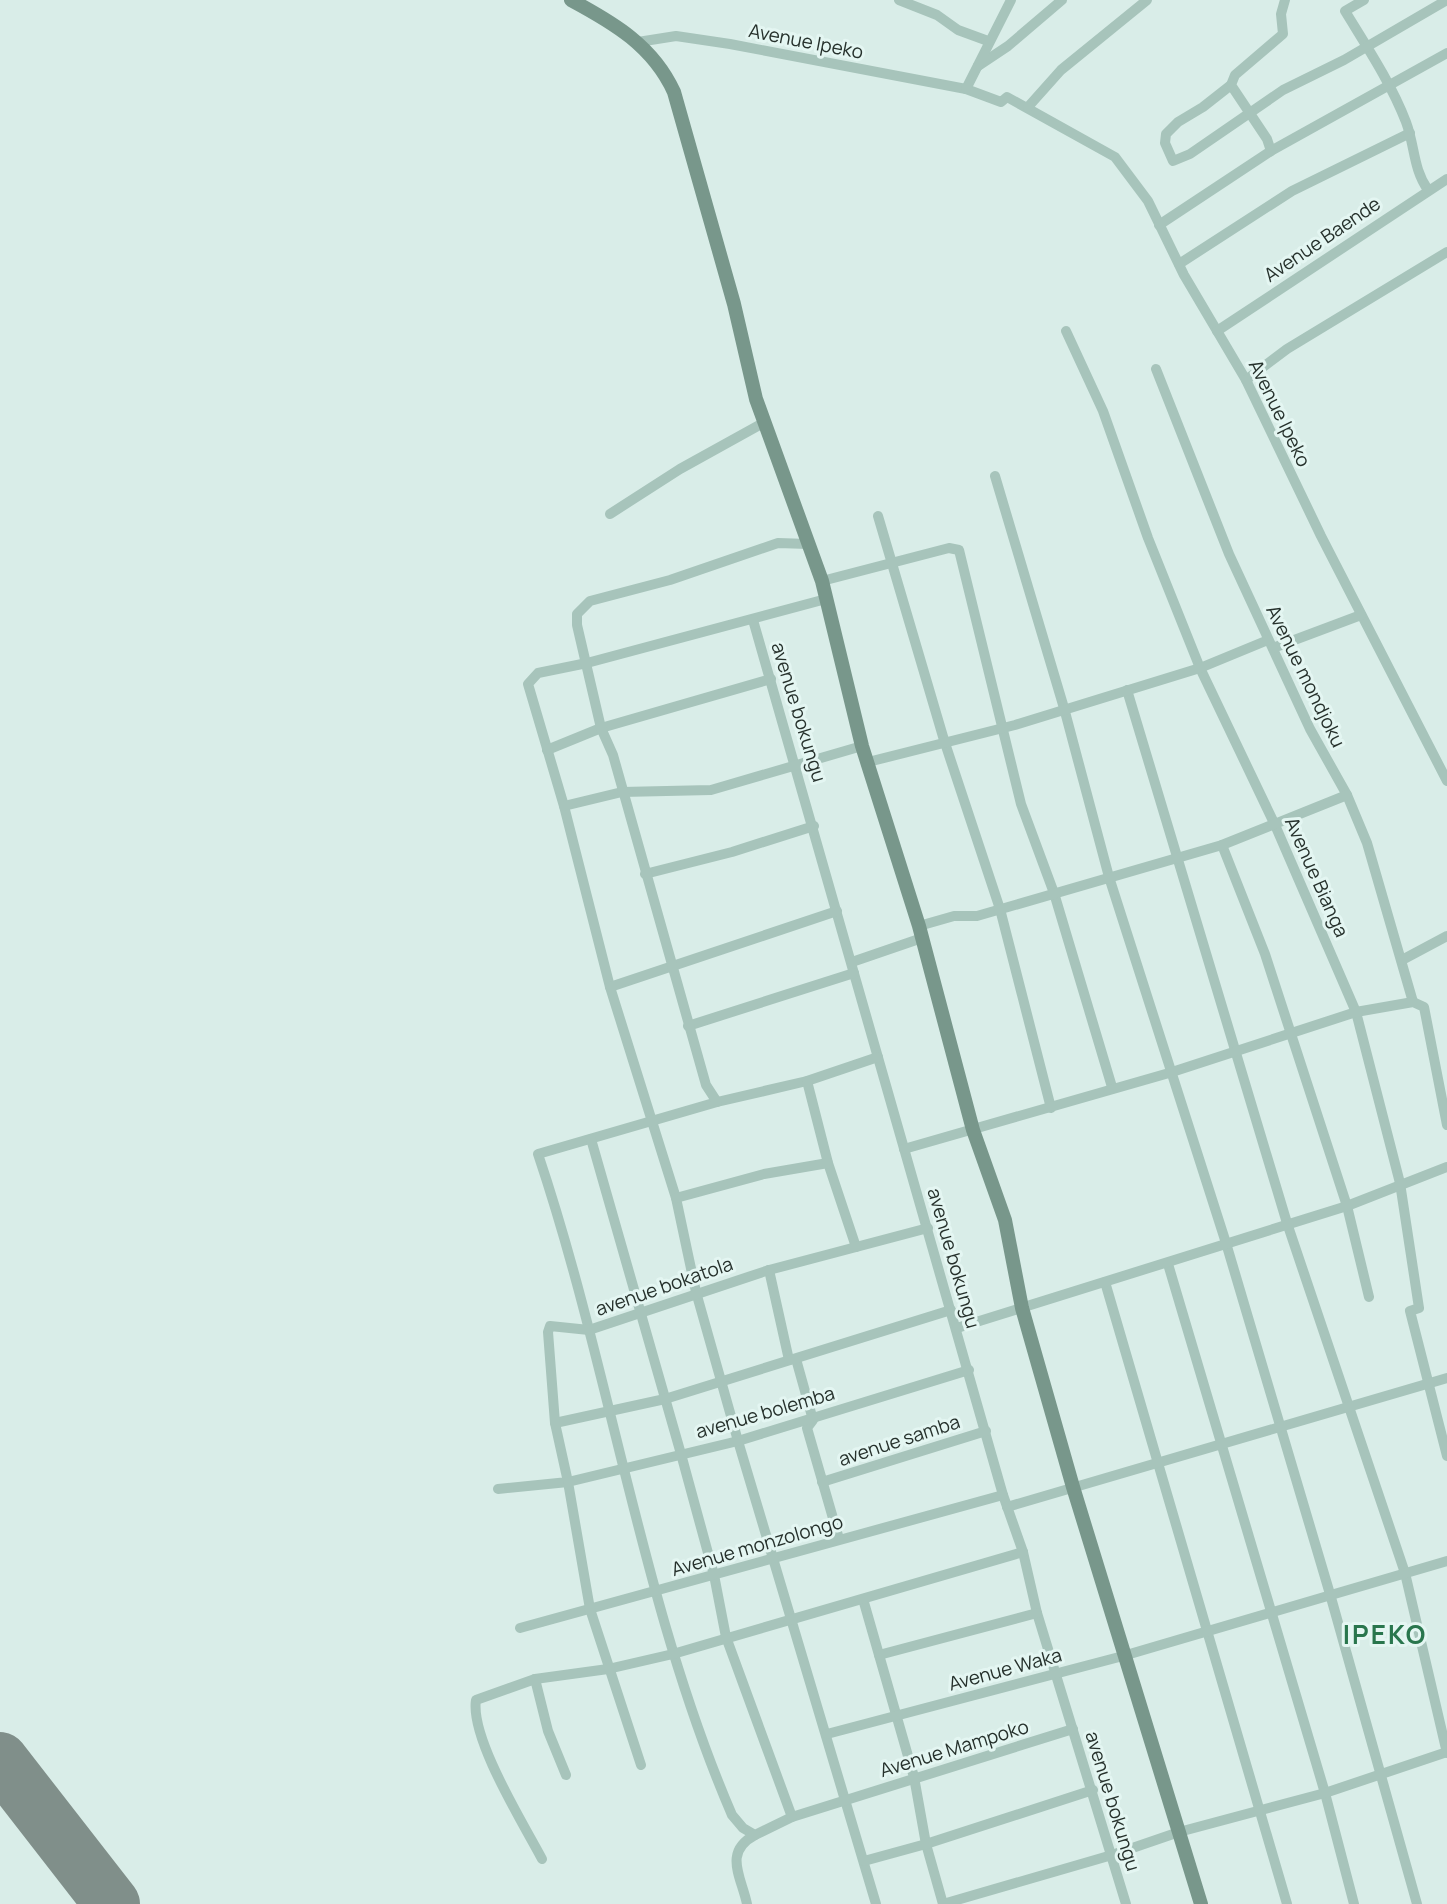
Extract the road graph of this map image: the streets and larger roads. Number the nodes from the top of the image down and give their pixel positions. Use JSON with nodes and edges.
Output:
{"nodes":[{"id":1,"x":571,"y":0,"type":"edge"},
{"id":2,"x":899,"y":0,"type":"edge"},
{"id":3,"x":1011,"y":0,"type":"edge"},
{"id":4,"x":1062,"y":0,"type":"edge"},
{"id":5,"x":1147,"y":0,"type":"edge"},
{"id":6,"x":1285,"y":0,"type":"edge"},
{"id":7,"x":1364,"y":0,"type":"edge"},
{"id":8,"x":1447,"y":0,"type":"edge"},
{"id":9,"x":988,"y":41,"type":"junction"},
{"id":10,"x":638,"y":42,"type":"junction"},
{"id":11,"x":1367,"y":46,"type":"junction"},
{"id":12,"x":1447,"y":53,"type":"edge"},
{"id":13,"x":978,"y":66,"type":"junction"},
{"id":14,"x":1231,"y":85,"type":"junction"},
{"id":15,"x":1389,"y":85,"type":"junction"},
{"id":16,"x":966,"y":89,"type":"junction"},
{"id":17,"x":1028,"y":107,"type":"junction"},
{"id":18,"x":1249,"y":113,"type":"junction"},
{"id":19,"x":1410,"y":133,"type":"junction"},
{"id":20,"x":1271,"y":151,"type":"junction"},
{"id":21,"x":1447,"y":179,"type":"edge"},
{"id":22,"x":1428,"y":190,"type":"junction"},
{"id":23,"x":1159,"y":225,"type":"junction"},
{"id":24,"x":1447,"y":252,"type":"edge"},
{"id":25,"x":1179,"y":264,"type":"junction"},
{"id":26,"x":1066,"y":331,"type":"dead end"},
{"id":27,"x":1217,"y":331,"type":"junction"},
{"id":28,"x":1156,"y":369,"type":"dead end"},
{"id":29,"x":1246,"y":380,"type":"junction"},
{"id":30,"x":765,"y":422,"type":"junction"},
{"id":31,"x":995,"y":476,"type":"dead end"},
{"id":32,"x":611,"y":514,"type":"dead end"},
{"id":33,"x":878,"y":516,"type":"dead end"},
{"id":34,"x":808,"y":544,"type":"junction"},
{"id":35,"x":892,"y":562,"type":"junction"},
{"id":36,"x":822,"y":581,"type":"junction"},
{"id":37,"x":826,"y":599,"type":"junction"},
{"id":38,"x":1361,"y":615,"type":"junction"},
{"id":39,"x":753,"y":620,"type":"junction"},
{"id":40,"x":1270,"y":644,"type":"junction"},
{"id":41,"x":587,"y":663,"type":"junction"},
{"id":42,"x":1200,"y":668,"type":"junction"},
{"id":43,"x":771,"y":679,"type":"junction"},
{"id":44,"x":1127,"y":690,"type":"junction"},
{"id":45,"x":1064,"y":709,"type":"junction"},
{"id":46,"x":1003,"y":726,"type":"junction"},
{"id":47,"x":601,"y":728,"type":"junction"},
{"id":48,"x":944,"y":740,"type":"junction"},
{"id":49,"x":862,"y":746,"type":"junction"},
{"id":50,"x":547,"y":750,"type":"junction"},
{"id":51,"x":868,"y":762,"type":"junction"},
{"id":52,"x":797,"y":764,"type":"junction"},
{"id":53,"x":1447,"y":781,"type":"edge"},
{"id":54,"x":622,"y":792,"type":"junction"},
{"id":55,"x":1347,"y":796,"type":"junction"},
{"id":56,"x":564,"y":806,"type":"junction"},
{"id":57,"x":1275,"y":825,"type":"junction"},
{"id":58,"x":814,"y":826,"type":"junction"},
{"id":59,"x":1222,"y":845,"type":"junction"},
{"id":60,"x":1179,"y":858,"type":"junction"},
{"id":61,"x":645,"y":874,"type":"junction"},
{"id":62,"x":1109,"y":877,"type":"junction"},
{"id":63,"x":1054,"y":893,"type":"junction"},
{"id":64,"x":1000,"y":909,"type":"junction"},
{"id":65,"x":837,"y":911,"type":"junction"},
{"id":66,"x":920,"y":932,"type":"junction"},
{"id":67,"x":1447,"y":936,"type":"edge"},
{"id":68,"x":1402,"y":960,"type":"junction"},
{"id":69,"x":671,"y":965,"type":"junction"},
{"id":70,"x":853,"y":967,"type":"junction"},
{"id":71,"x":610,"y":987,"type":"junction"},
{"id":72,"x":1413,"y":1002,"type":"junction"},
{"id":73,"x":1356,"y":1012,"type":"junction"},
{"id":74,"x":688,"y":1026,"type":"junction"},
{"id":75,"x":1289,"y":1035,"type":"junction"},
{"id":76,"x":1233,"y":1051,"type":"junction"},
{"id":77,"x":878,"y":1057,"type":"junction"},
{"id":78,"x":1169,"y":1073,"type":"junction"},
{"id":79,"x":807,"y":1081,"type":"junction"},
{"id":80,"x":1112,"y":1087,"type":"junction"},
{"id":81,"x":717,"y":1101,"type":"junction"},
{"id":82,"x":1051,"y":1108,"type":"junction"},
{"id":83,"x":654,"y":1119,"type":"junction"},
{"id":84,"x":1447,"y":1125,"type":"edge"},
{"id":85,"x":973,"y":1130,"type":"junction"},
{"id":86,"x":591,"y":1139,"type":"junction"},
{"id":87,"x":904,"y":1149,"type":"junction"},
{"id":88,"x":828,"y":1163,"type":"junction"},
{"id":89,"x":1447,"y":1167,"type":"edge"},
{"id":90,"x":1400,"y":1183,"type":"junction"},
{"id":91,"x":676,"y":1198,"type":"junction"},
{"id":92,"x":1347,"y":1206,"type":"junction"},
{"id":93,"x":1287,"y":1223,"type":"junction"},
{"id":94,"x":928,"y":1228,"type":"junction"},
{"id":95,"x":1226,"y":1243,"type":"junction"},
{"id":96,"x":856,"y":1247,"type":"junction"},
{"id":97,"x":1168,"y":1264,"type":"junction"},
{"id":98,"x":769,"y":1269,"type":"junction"},
{"id":99,"x":1105,"y":1282,"type":"junction"},
{"id":100,"x":696,"y":1292,"type":"junction"},
{"id":101,"x":1369,"y":1297,"type":"dead end"},
{"id":102,"x":1022,"y":1308,"type":"junction"},
{"id":103,"x":951,"y":1310,"type":"junction"},
{"id":104,"x":639,"y":1311,"type":"junction"},
{"id":105,"x":957,"y":1328,"type":"junction"},
{"id":106,"x":589,"y":1330,"type":"junction"},
{"id":107,"x":792,"y":1359,"type":"junction"},
{"id":108,"x":969,"y":1370,"type":"junction"},
{"id":109,"x":1447,"y":1378,"type":"edge"},
{"id":110,"x":722,"y":1382,"type":"junction"},
{"id":111,"x":1430,"y":1383,"type":"junction"},
{"id":112,"x":665,"y":1399,"type":"junction"},
{"id":113,"x":1347,"y":1409,"type":"junction"},
{"id":114,"x":612,"y":1412,"type":"junction"},
{"id":115,"x":813,"y":1420,"type":"junction"},
{"id":116,"x":555,"y":1423,"type":"junction"},
{"id":117,"x":1279,"y":1427,"type":"junction"},
{"id":118,"x":986,"y":1431,"type":"junction"},
{"id":119,"x":738,"y":1441,"type":"junction"},
{"id":120,"x":1221,"y":1446,"type":"junction"},
{"id":121,"x":681,"y":1454,"type":"junction"},
{"id":122,"x":1447,"y":1456,"type":"edge"},
{"id":123,"x":1157,"y":1462,"type":"junction"},
{"id":124,"x":626,"y":1468,"type":"junction"},
{"id":125,"x":568,"y":1482,"type":"junction"},
{"id":126,"x":822,"y":1482,"type":"junction"},
{"id":127,"x":1073,"y":1487,"type":"junction"},
{"id":128,"x":498,"y":1489,"type":"dead end"},
{"id":129,"x":1003,"y":1496,"type":"junction"},
{"id":130,"x":1007,"y":1507,"type":"junction"},
{"id":131,"x":839,"y":1539,"type":"junction"},
{"id":132,"x":1023,"y":1552,"type":"junction"},
{"id":133,"x":774,"y":1560,"type":"junction"},
{"id":134,"x":1447,"y":1561,"type":"edge"},
{"id":135,"x":1405,"y":1573,"type":"junction"},
{"id":136,"x":714,"y":1575,"type":"junction"},
{"id":137,"x":657,"y":1593,"type":"junction"},
{"id":138,"x":1330,"y":1594,"type":"junction"},
{"id":139,"x":863,"y":1599,"type":"junction"},
{"id":140,"x":590,"y":1609,"type":"junction"},
{"id":141,"x":1270,"y":1611,"type":"junction"},
{"id":142,"x":1037,"y":1613,"type":"junction"},
{"id":143,"x":794,"y":1619,"type":"junction"},
{"id":144,"x":520,"y":1628,"type":"dead end"},
{"id":145,"x":1206,"y":1632,"type":"junction"},
{"id":146,"x":726,"y":1636,"type":"junction"},
{"id":147,"x":673,"y":1654,"type":"junction"},
{"id":148,"x":879,"y":1655,"type":"junction"},
{"id":149,"x":1123,"y":1656,"type":"junction"},
{"id":150,"x":608,"y":1668,"type":"junction"},
{"id":151,"x":1055,"y":1674,"type":"junction"},
{"id":152,"x":535,"y":1679,"type":"junction"},
{"id":153,"x":896,"y":1715,"type":"junction"},
{"id":154,"x":1073,"y":1729,"type":"junction"},
{"id":155,"x":827,"y":1734,"type":"junction"},
{"id":156,"x":1447,"y":1753,"type":"edge"},
{"id":157,"x":641,"y":1765,"type":"dead end"},
{"id":158,"x":566,"y":1775,"type":"dead end"},
{"id":159,"x":1382,"y":1775,"type":"junction"},
{"id":160,"x":914,"y":1777,"type":"junction"},
{"id":161,"x":1093,"y":1790,"type":"junction"},
{"id":162,"x":1325,"y":1793,"type":"junction"},
{"id":163,"x":845,"y":1801,"type":"junction"},
{"id":164,"x":1260,"y":1811,"type":"junction"},
{"id":165,"x":792,"y":1817,"type":"junction"},
{"id":166,"x":1180,"y":1832,"type":"junction"},
{"id":167,"x":755,"y":1835,"type":"junction"},
{"id":168,"x":926,"y":1844,"type":"junction"},
{"id":169,"x":1112,"y":1855,"type":"junction"},
{"id":170,"x":542,"y":1859,"type":"dead end"},
{"id":171,"x":864,"y":1861,"type":"junction"},
{"id":172,"x":747,"y":1904,"type":"edge"},
{"id":173,"x":876,"y":1904,"type":"edge"},
{"id":174,"x":943,"y":1904,"type":"edge"},
{"id":175,"x":1126,"y":1904,"type":"edge"},
{"id":176,"x":1201,"y":1904,"type":"edge"},
{"id":177,"x":1287,"y":1904,"type":"edge"},
{"id":178,"x":1354,"y":1904,"type":"edge"},
{"id":179,"x":1417,"y":1904,"type":"edge"}],
"edges":[{"from":1,"to":10,"type":"street"},
{"from":2,"to":9,"type":"street"},
{"from":3,"to":9,"type":"street"},
{"from":4,"to":13,"type":"street"},
{"from":5,"to":17,"type":"street"},
{"from":6,"to":14,"type":"street"},
{"from":7,"to":11,"type":"street"},
{"from":8,"to":11,"type":"street"},
{"from":9,"to":13,"type":"street"},
{"from":10,"to":16,"type":"street","name":"Avenue Ipeko"},
{"from":10,"to":30,"type":"street"},
{"from":11,"to":15,"type":"street"},
{"from":11,"to":18,"type":"street"},
{"from":12,"to":15,"type":"street"},
{"from":13,"to":16,"type":"street"},
{"from":14,"to":18,"type":"street"},
{"from":14,"to":18,"type":"street"},
{"from":15,"to":19,"type":"street"},
{"from":15,"to":20,"type":"street"},
{"from":16,"to":17,"type":"street","name":"Avenue Ipeko"},
{"from":17,"to":23,"type":"street","name":"Avenue Ipeko"},
{"from":18,"to":20,"type":"street"},
{"from":19,"to":22,"type":"street"},
{"from":19,"to":25,"type":"street"},
{"from":20,"to":23,"type":"street"},
{"from":21,"to":22,"type":"street","name":"Avenue Baende"},
{"from":22,"to":27,"type":"street","name":"Avenue Baende"},
{"from":23,"to":25,"type":"street","name":"Avenue Ipeko"},
{"from":24,"to":29,"type":"street"},
{"from":25,"to":27,"type":"street","name":"Avenue Ipeko"},
{"from":26,"to":42,"type":"street","name":"Avenue Bianga"},
{"from":27,"to":29,"type":"street","name":"Avenue Ipeko"},
{"from":28,"to":40,"type":"street","name":"Avenue mondjoku"},
{"from":29,"to":38,"type":"street","name":"Avenue Ipeko"},
{"from":30,"to":32,"type":"street"},
{"from":30,"to":34,"type":"street"},
{"from":31,"to":45,"type":"street"},
{"from":33,"to":35,"type":"street"},
{"from":34,"to":36,"type":"street"},
{"from":34,"to":41,"type":"street"},
{"from":35,"to":36,"type":"street"},
{"from":35,"to":46,"type":"street"},
{"from":35,"to":48,"type":"street"},
{"from":36,"to":37,"type":"street"},
{"from":37,"to":39,"type":"street"},
{"from":37,"to":49,"type":"street"},
{"from":38,"to":40,"type":"street"},
{"from":38,"to":53,"type":"street","name":"Avenue Ipeko"},
{"from":39,"to":41,"type":"street"},
{"from":39,"to":43,"type":"street","name":"avenue bokungu"},
{"from":40,"to":42,"type":"street"},
{"from":40,"to":55,"type":"street","name":"Avenue mondjoku"},
{"from":41,"to":47,"type":"street"},
{"from":41,"to":50,"type":"street"},
{"from":42,"to":44,"type":"street"},
{"from":42,"to":57,"type":"street","name":"Avenue Bianga"},
{"from":43,"to":47,"type":"street"},
{"from":43,"to":52,"type":"street","name":"avenue bokungu"},
{"from":44,"to":45,"type":"street"},
{"from":44,"to":60,"type":"street"},
{"from":45,"to":46,"type":"street"},
{"from":45,"to":62,"type":"street"},
{"from":46,"to":48,"type":"street"},
{"from":46,"to":63,"type":"street"},
{"from":47,"to":50,"type":"street"},
{"from":47,"to":54,"type":"street"},
{"from":48,"to":51,"type":"street"},
{"from":48,"to":64,"type":"street"},
{"from":49,"to":51,"type":"street"},
{"from":49,"to":52,"type":"street"},
{"from":50,"to":56,"type":"street"},
{"from":51,"to":66,"type":"street"},
{"from":52,"to":54,"type":"street"},
{"from":52,"to":58,"type":"street","name":"avenue bokungu"},
{"from":54,"to":56,"type":"street"},
{"from":54,"to":61,"type":"street"},
{"from":55,"to":57,"type":"street"},
{"from":55,"to":68,"type":"street","name":"Avenue mondjoku"},
{"from":56,"to":71,"type":"street"},
{"from":57,"to":59,"type":"street"},
{"from":57,"to":73,"type":"street","name":"Avenue Bianga"},
{"from":58,"to":61,"type":"street"},
{"from":58,"to":65,"type":"street","name":"avenue bokungu"},
{"from":59,"to":60,"type":"street"},
{"from":59,"to":75,"type":"street"},
{"from":60,"to":62,"type":"street"},
{"from":60,"to":76,"type":"street"},
{"from":61,"to":69,"type":"street"},
{"from":62,"to":63,"type":"street"},
{"from":62,"to":78,"type":"street"},
{"from":63,"to":64,"type":"street"},
{"from":63,"to":80,"type":"street"},
{"from":64,"to":66,"type":"street"},
{"from":64,"to":82,"type":"street"},
{"from":65,"to":69,"type":"street"},
{"from":65,"to":70,"type":"street","name":"avenue bokungu"},
{"from":66,"to":70,"type":"street"},
{"from":66,"to":85,"type":"street"},
{"from":67,"to":68,"type":"street"},
{"from":68,"to":72,"type":"street","name":"Avenue mondjoku"},
{"from":69,"to":71,"type":"street"},
{"from":69,"to":74,"type":"street"},
{"from":70,"to":74,"type":"street"},
{"from":70,"to":77,"type":"street","name":"avenue bokungu"},
{"from":71,"to":83,"type":"street"},
{"from":72,"to":73,"type":"street"},
{"from":72,"to":84,"type":"street","name":"Avenue mondjoku"},
{"from":73,"to":75,"type":"street"},
{"from":73,"to":90,"type":"street","name":"Avenue Bianga"},
{"from":74,"to":81,"type":"street"},
{"from":75,"to":76,"type":"street"},
{"from":75,"to":92,"type":"street"},
{"from":76,"to":78,"type":"street"},
{"from":76,"to":93,"type":"street"},
{"from":77,"to":79,"type":"street"},
{"from":77,"to":87,"type":"street","name":"avenue bokungu"},
{"from":78,"to":80,"type":"street"},
{"from":78,"to":95,"type":"street"},
{"from":79,"to":81,"type":"street"},
{"from":79,"to":88,"type":"street"},
{"from":80,"to":82,"type":"street"},
{"from":81,"to":83,"type":"street"},
{"from":82,"to":85,"type":"street"},
{"from":83,"to":86,"type":"street"},
{"from":83,"to":91,"type":"street"},
{"from":85,"to":87,"type":"street"},
{"from":85,"to":102,"type":"street"},
{"from":86,"to":104,"type":"street"},
{"from":86,"to":106,"type":"street"},
{"from":87,"to":94,"type":"street","name":"avenue bokungu"},
{"from":88,"to":91,"type":"street"},
{"from":88,"to":96,"type":"street"},
{"from":89,"to":90,"type":"street"},
{"from":90,"to":92,"type":"street"},
{"from":90,"to":111,"type":"street","name":"Avenue Bianga"},
{"from":91,"to":100,"type":"street"},
{"from":92,"to":93,"type":"street"},
{"from":92,"to":101,"type":"street"},
{"from":93,"to":95,"type":"street"},
{"from":93,"to":113,"type":"street"},
{"from":94,"to":96,"type":"street","name":"avenue bokatola"},
{"from":94,"to":103,"type":"street","name":"avenue bokungu"},
{"from":95,"to":97,"type":"street"},
{"from":95,"to":117,"type":"street"},
{"from":96,"to":98,"type":"street","name":"avenue bokatola"},
{"from":97,"to":99,"type":"street"},
{"from":97,"to":120,"type":"street"},
{"from":98,"to":100,"type":"street","name":"avenue bokatola"},
{"from":98,"to":107,"type":"street"},
{"from":99,"to":102,"type":"street"},
{"from":99,"to":123,"type":"street"},
{"from":100,"to":104,"type":"street","name":"avenue bokatola"},
{"from":100,"to":110,"type":"street"},
{"from":102,"to":105,"type":"street"},
{"from":102,"to":127,"type":"street"},
{"from":103,"to":105,"type":"street","name":"avenue bokungu"},
{"from":103,"to":107,"type":"street"},
{"from":104,"to":106,"type":"street","name":"avenue bokatola"},
{"from":104,"to":112,"type":"street"},
{"from":105,"to":108,"type":"street","name":"avenue bokungu"},
{"from":106,"to":114,"type":"street"},
{"from":106,"to":116,"type":"street","name":"avenue bokatola"},
{"from":107,"to":110,"type":"street"},
{"from":107,"to":115,"type":"street"},
{"from":108,"to":115,"type":"street","name":"avenue bolemba"},
{"from":108,"to":118,"type":"street","name":"avenue bokungu"},
{"from":109,"to":111,"type":"street"},
{"from":110,"to":112,"type":"street"},
{"from":110,"to":119,"type":"street"},
{"from":111,"to":113,"type":"street"},
{"from":111,"to":122,"type":"street","name":"Avenue Bianga"},
{"from":112,"to":114,"type":"street"},
{"from":112,"to":121,"type":"street"},
{"from":113,"to":117,"type":"street"},
{"from":113,"to":135,"type":"street"},
{"from":114,"to":116,"type":"street"},
{"from":114,"to":124,"type":"street"},
{"from":115,"to":119,"type":"street","name":"avenue bolemba"},
{"from":115,"to":126,"type":"street"},
{"from":116,"to":125,"type":"street","name":"avenue bokatola"},
{"from":117,"to":120,"type":"street"},
{"from":117,"to":138,"type":"street"},
{"from":118,"to":126,"type":"street","name":"avenue samba"},
{"from":118,"to":129,"type":"street","name":"avenue bokungu"},
{"from":119,"to":121,"type":"street","name":"avenue bolemba"},
{"from":119,"to":133,"type":"street"},
{"from":120,"to":123,"type":"street"},
{"from":120,"to":141,"type":"street"},
{"from":121,"to":124,"type":"street","name":"avenue bolemba"},
{"from":121,"to":136,"type":"street"},
{"from":123,"to":127,"type":"street"},
{"from":123,"to":145,"type":"street"},
{"from":124,"to":125,"type":"street","name":"avenue bolemba"},
{"from":124,"to":137,"type":"street"},
{"from":125,"to":128,"type":"street"},
{"from":125,"to":140,"type":"street","name":"avenue bokatola"},
{"from":126,"to":131,"type":"street"},
{"from":127,"to":130,"type":"street"},
{"from":127,"to":149,"type":"street"},
{"from":129,"to":130,"type":"street","name":"avenue bokungu"},
{"from":129,"to":131,"type":"street","name":"Avenue monzolongo"},
{"from":130,"to":132,"type":"street","name":"avenue bokungu"},
{"from":131,"to":133,"type":"street","name":"Avenue monzolongo"},
{"from":132,"to":139,"type":"street"},
{"from":132,"to":142,"type":"street","name":"avenue bokungu"},
{"from":133,"to":136,"type":"street","name":"Avenue monzolongo"},
{"from":133,"to":143,"type":"street"},
{"from":134,"to":135,"type":"street","name":"Avenue Waka"},
{"from":135,"to":138,"type":"street","name":"Avenue Waka"},
{"from":135,"to":156,"type":"street"},
{"from":136,"to":137,"type":"street","name":"Avenue monzolongo"},
{"from":136,"to":146,"type":"street"},
{"from":137,"to":140,"type":"street","name":"Avenue monzolongo"},
{"from":137,"to":147,"type":"street"},
{"from":138,"to":141,"type":"street","name":"Avenue Waka"},
{"from":138,"to":159,"type":"street"},
{"from":139,"to":143,"type":"street"},
{"from":139,"to":148,"type":"street"},
{"from":140,"to":144,"type":"street","name":"Avenue monzolongo"},
{"from":140,"to":150,"type":"street","name":"avenue bokatola"},
{"from":141,"to":145,"type":"street","name":"Avenue Waka"},
{"from":141,"to":162,"type":"street"},
{"from":142,"to":148,"type":"street"},
{"from":142,"to":151,"type":"street","name":"avenue bokungu"},
{"from":143,"to":146,"type":"street"},
{"from":143,"to":155,"type":"street"},
{"from":145,"to":149,"type":"street","name":"Avenue Waka"},
{"from":145,"to":164,"type":"street"},
{"from":146,"to":147,"type":"street"},
{"from":146,"to":165,"type":"street"},
{"from":147,"to":150,"type":"street"},
{"from":147,"to":167,"type":"street"},
{"from":148,"to":153,"type":"street"},
{"from":149,"to":151,"type":"street","name":"Avenue Waka"},
{"from":149,"to":166,"type":"street"},
{"from":150,"to":152,"type":"street"},
{"from":150,"to":157,"type":"street","name":"avenue bokatola"},
{"from":151,"to":153,"type":"street","name":"Avenue Waka"},
{"from":151,"to":154,"type":"street","name":"avenue bokungu"},
{"from":152,"to":158,"type":"street"},
{"from":152,"to":170,"type":"street"},
{"from":153,"to":155,"type":"street","name":"Avenue Waka"},
{"from":153,"to":160,"type":"street"},
{"from":154,"to":160,"type":"street","name":"Avenue Mampoko"},
{"from":154,"to":161,"type":"street","name":"avenue bokungu"},
{"from":155,"to":163,"type":"street"},
{"from":156,"to":159,"type":"street"},
{"from":159,"to":162,"type":"street"},
{"from":159,"to":179,"type":"street"},
{"from":160,"to":163,"type":"street","name":"Avenue Mampoko"},
{"from":160,"to":168,"type":"street"},
{"from":161,"to":168,"type":"street"},
{"from":161,"to":169,"type":"street","name":"avenue bokungu"},
{"from":162,"to":164,"type":"street"},
{"from":162,"to":178,"type":"street"},
{"from":163,"to":165,"type":"street","name":"Avenue Mampoko"},
{"from":163,"to":171,"type":"street"},
{"from":164,"to":166,"type":"street"},
{"from":164,"to":177,"type":"street"},
{"from":165,"to":167,"type":"street","name":"Avenue Mampoko"},
{"from":166,"to":169,"type":"street"},
{"from":166,"to":176,"type":"street"},
{"from":167,"to":172,"type":"street"},
{"from":168,"to":171,"type":"street"},
{"from":168,"to":174,"type":"street"},
{"from":169,"to":174,"type":"street"},
{"from":169,"to":175,"type":"street","name":"avenue bokungu"},
{"from":171,"to":173,"type":"street"}]}
